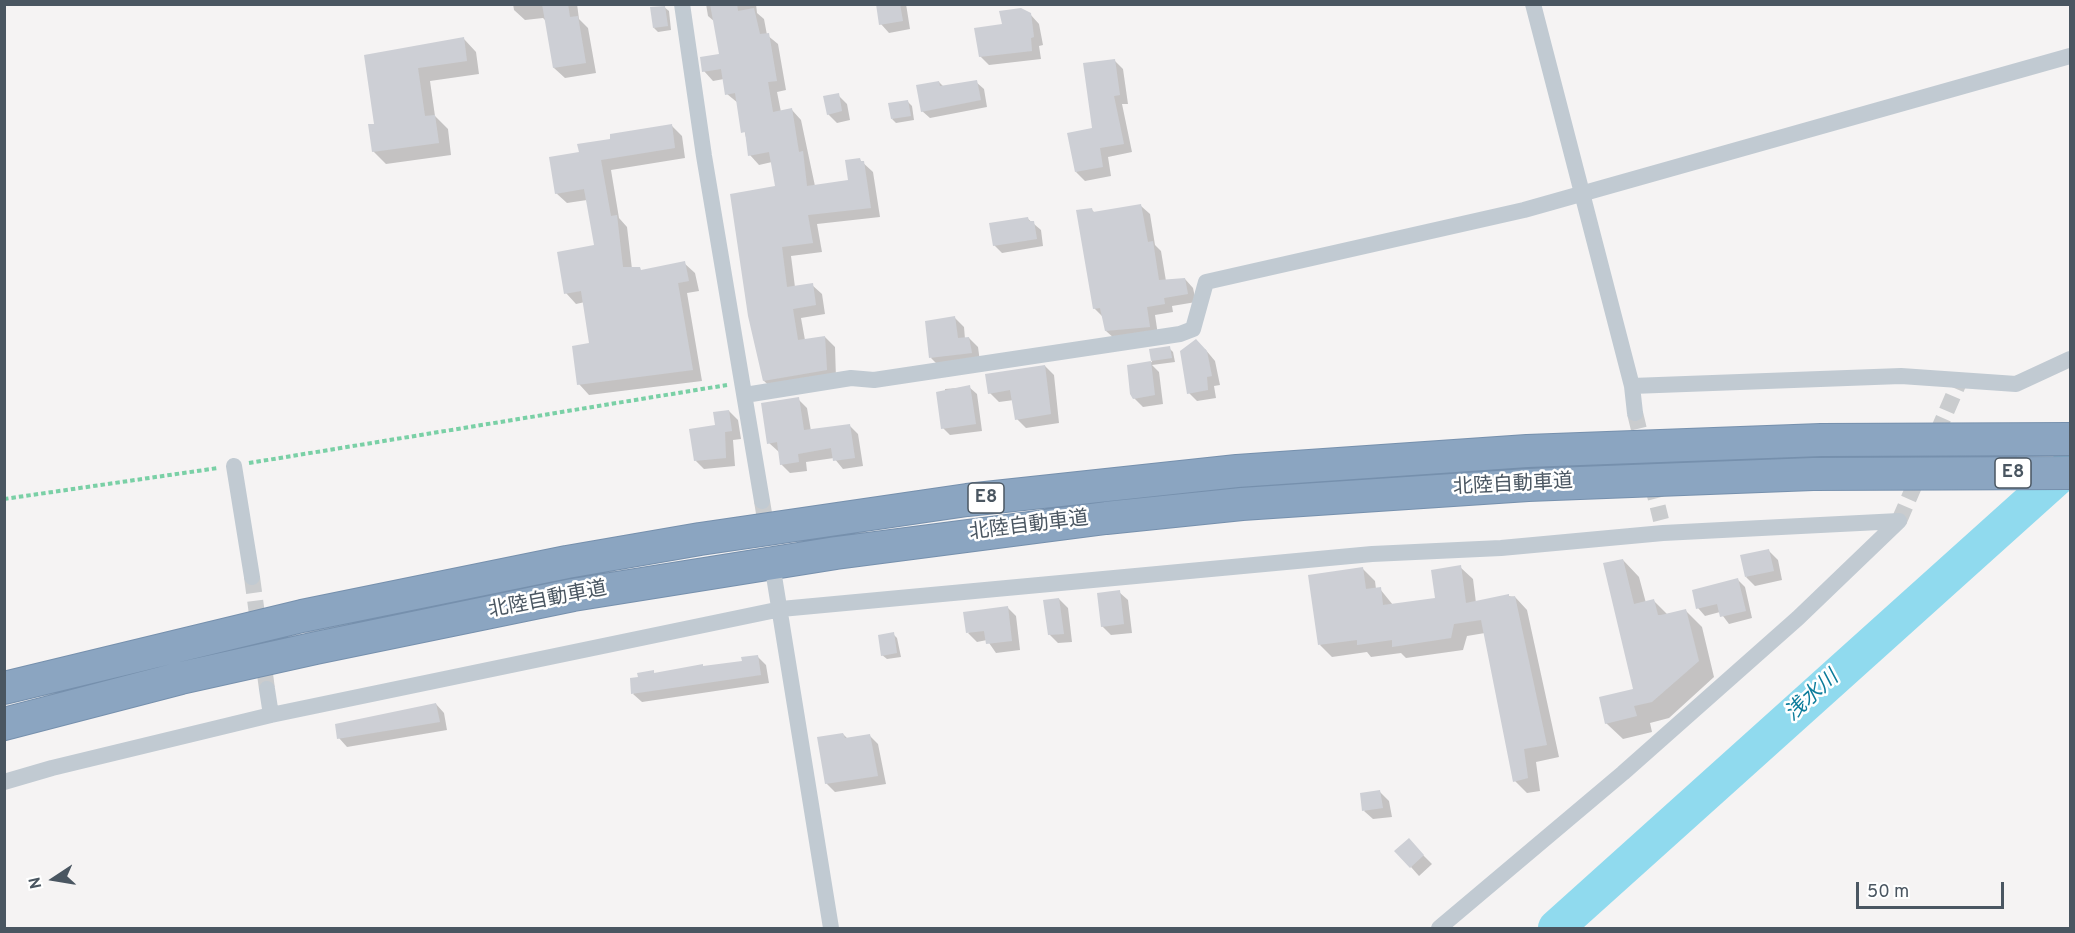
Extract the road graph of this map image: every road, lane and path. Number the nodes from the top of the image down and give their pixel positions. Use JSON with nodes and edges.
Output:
{"nodes":[{"id":1,"x":682,"y":4,"type":"edge"},
{"id":2,"x":1533,"y":4,"type":"edge"},
{"id":3,"x":2070,"y":56,"type":"edge"},
{"id":4,"x":1580,"y":194,"type":"junction"},
{"id":5,"x":2070,"y":359,"type":"edge"},
{"id":6,"x":1632,"y":386,"type":"junction"},
{"id":7,"x":743,"y":389,"type":"junction"},
{"id":8,"x":1635,"y":413,"type":"tunnel mouth"},
{"id":9,"x":2070,"y":439,"type":"edge"},
{"id":10,"x":234,"y":466,"type":"junction"},
{"id":11,"x":2070,"y":473,"type":"edge"},
{"id":12,"x":4,"y":499,"type":"edge"},
{"id":13,"x":762,"y":501,"type":"tunnel mouth"},
{"id":14,"x":774,"y":576,"type":"tunnel mouth"},
{"id":15,"x":252,"y":577,"type":"tunnel mouth"},
{"id":16,"x":781,"y":609,"type":"junction"},
{"id":17,"x":4,"y":688,"type":"edge"},
{"id":18,"x":267,"y":689,"type":"tunnel mouth"},
{"id":19,"x":271,"y":715,"type":"junction"},
{"id":20,"x":4,"y":724,"type":"edge"},
{"id":21,"x":4,"y":782,"type":"edge"},
{"id":22,"x":831,"y":928,"type":"edge"},
{"id":23,"x":1439,"y":928,"type":"edge"}],
"edges":[{"from":1,"to":7,"type":"street"},
{"from":2,"to":4,"type":"street"},
{"from":3,"to":4,"type":"street"},
{"from":4,"to":6,"type":"street"},
{"from":4,"to":7,"type":"street"},
{"from":5,"to":6,"type":"street"},
{"from":6,"to":8,"type":"street"},
{"from":7,"to":10,"type":"path"},
{"from":7,"to":13,"type":"street"},
{"from":9,"to":17,"type":"highway","name":"北陸自動車道","number":"E8"},
{"from":10,"to":12,"type":"path"},
{"from":10,"to":15,"type":"street"},
{"from":11,"to":20,"type":"highway","name":"北陸自動車道","number":"E8"},
{"from":14,"to":16,"type":"street"},
{"from":16,"to":19,"type":"street"},
{"from":16,"to":22,"type":"street"},
{"from":16,"to":23,"type":"street"},
{"from":18,"to":19,"type":"street"},
{"from":19,"to":21,"type":"street"}]}
